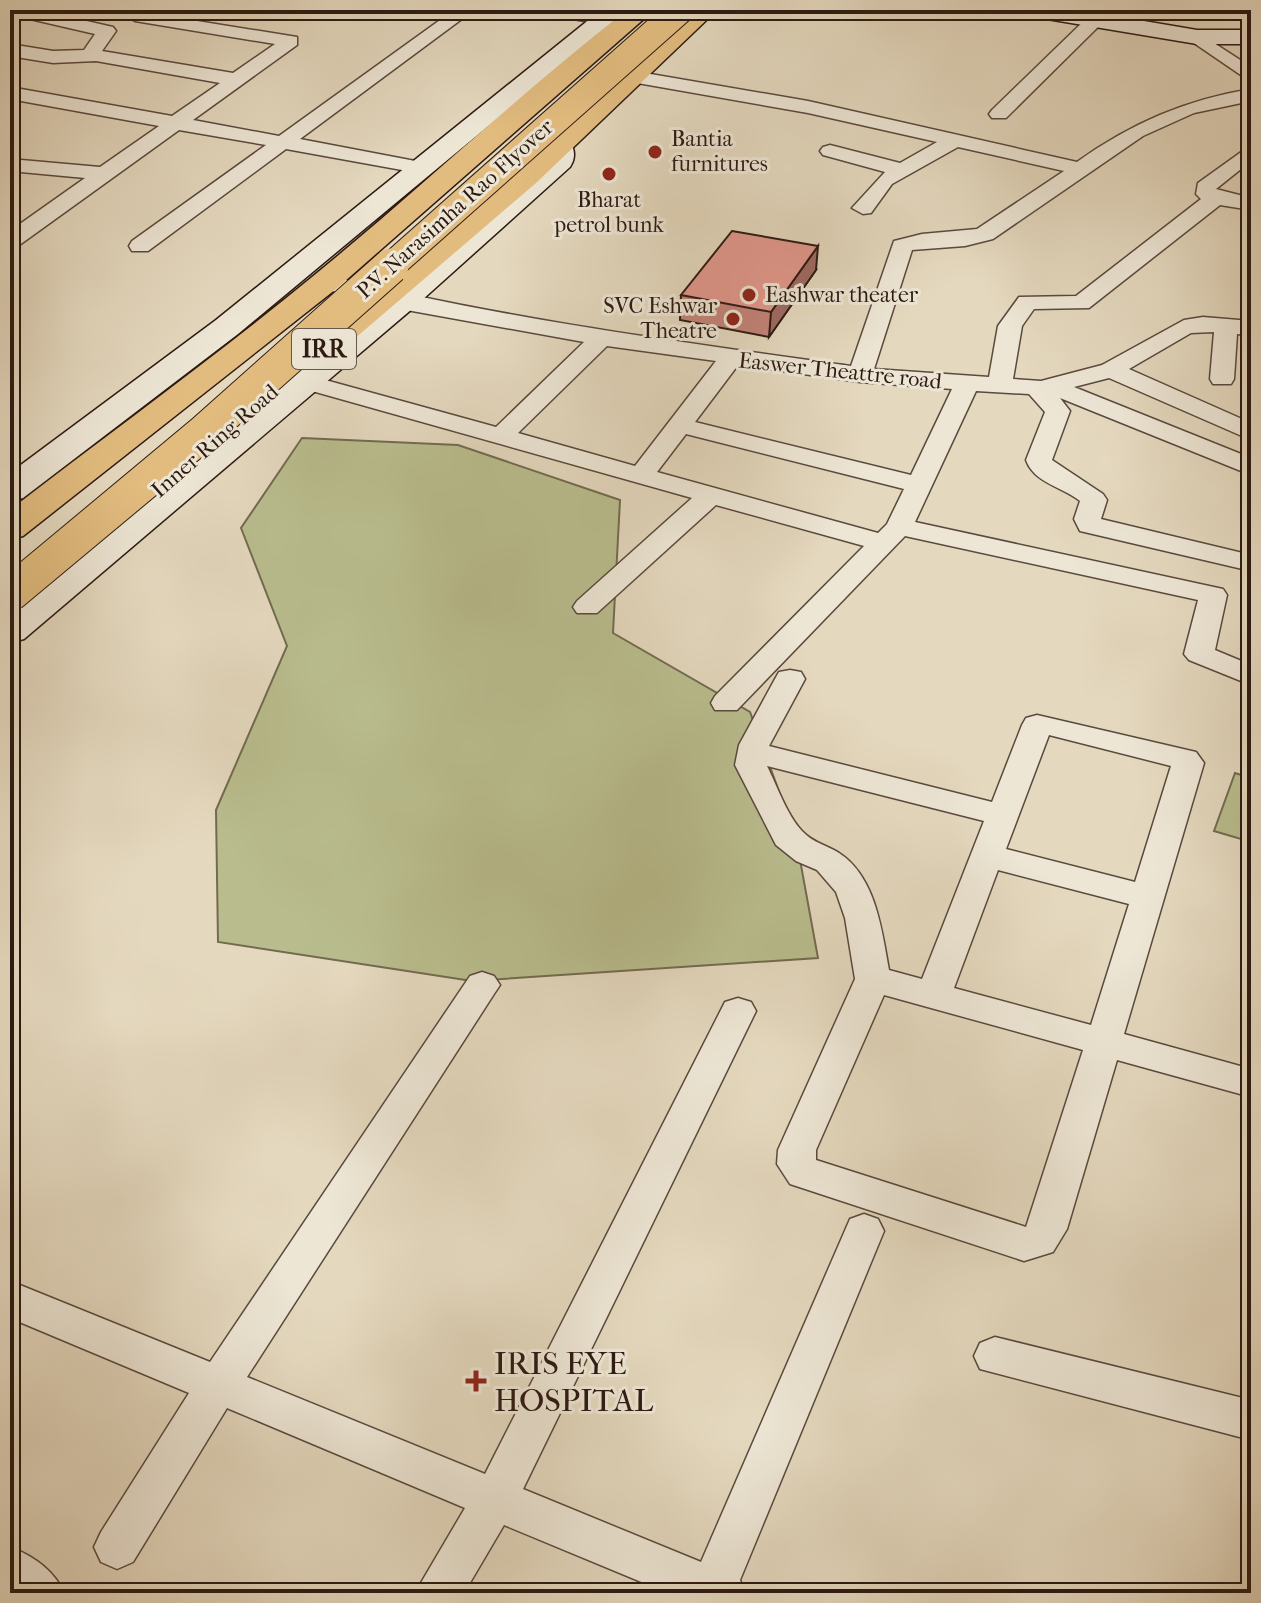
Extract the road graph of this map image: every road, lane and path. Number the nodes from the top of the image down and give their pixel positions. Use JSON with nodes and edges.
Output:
{"nodes":[{"id":1,"x":465,"y":10,"type":"edge"},
{"id":2,"x":561,"y":10,"type":"edge"},
{"id":3,"x":642,"y":10,"type":"edge"},
{"id":4,"x":658,"y":10,"type":"edge"},
{"id":5,"x":680,"y":10,"type":"edge"},
{"id":6,"x":705,"y":10,"type":"edge"},
{"id":7,"x":1035,"y":10,"type":"edge"},
{"id":8,"x":20,"y":13,"type":"edge"},
{"id":9,"x":140,"y":13,"type":"edge"},
{"id":10,"x":612,"y":14,"type":"edge"},
{"id":11,"x":245,"y":17,"type":"dead end"},
{"id":12,"x":1094,"y":21,"type":"junction"},
{"id":13,"x":226,"y":30,"type":"junction"},
{"id":14,"x":107,"y":31,"type":"junction"},
{"id":15,"x":1197,"y":37,"type":"junction"},
{"id":16,"x":1251,"y":37,"type":"edge"},
{"id":17,"x":10,"y":50,"type":"edge"},
{"id":18,"x":96,"y":55,"type":"junction"},
{"id":19,"x":1249,"y":74,"type":"edge"},
{"id":20,"x":633,"y":77,"type":"junction"},
{"id":21,"x":238,"y":80,"type":"junction"},
{"id":22,"x":10,"y":93,"type":"edge"},
{"id":23,"x":1251,"y":95,"type":"edge"},
{"id":24,"x":999,"y":114,"type":"dead end"},
{"id":25,"x":173,"y":123,"type":"junction"},
{"id":26,"x":956,"y":140,"type":"junction"},
{"id":27,"x":283,"y":144,"type":"junction"},
{"id":28,"x":559,"y":146,"type":"joint"},
{"id":29,"x":830,"y":151,"type":"dead end"},
{"id":30,"x":1251,"y":151,"type":"edge"},
{"id":31,"x":10,"y":165,"type":"edge"},
{"id":32,"x":424,"y":168,"type":"junction"},
{"id":33,"x":1083,"y":169,"type":"junction"},
{"id":34,"x":902,"y":170,"type":"junction"},
{"id":35,"x":104,"y":174,"type":"junction"},
{"id":36,"x":1216,"y":198,"type":"junction"},
{"id":37,"x":1251,"y":204,"type":"edge"},
{"id":38,"x":863,"y":208,"type":"dead end"},
{"id":39,"x":10,"y":241,"type":"edge"},
{"id":40,"x":140,"y":246,"type":"dead end"},
{"id":41,"x":325,"y":282,"type":"junction"},
{"id":42,"x":392,"y":299,"type":"junction"},
{"id":43,"x":1226,"y":326,"type":"junction"},
{"id":44,"x":1251,"y":328,"type":"edge"},
{"id":45,"x":602,"y":338,"type":"junction"},
{"id":46,"x":730,"y":359,"type":"junction"},
{"id":47,"x":1111,"y":370,"type":"junction"},
{"id":48,"x":860,"y":375,"type":"junction"},
{"id":49,"x":297,"y":379,"type":"junction"},
{"id":50,"x":1222,"y":379,"type":"dead end"},
{"id":51,"x":967,"y":384,"type":"junction"},
{"id":52,"x":1000,"y":386,"type":"junction"},
{"id":53,"x":1046,"y":392,"type":"junction"},
{"id":54,"x":679,"y":425,"type":"junction"},
{"id":55,"x":1251,"y":432,"type":"edge"},
{"id":56,"x":500,"y":437,"type":"junction"},
{"id":57,"x":1251,"y":467,"type":"edge"},
{"id":58,"x":641,"y":476,"type":"junction"},
{"id":59,"x":918,"y":485,"type":"junction"},
{"id":60,"x":711,"y":495,"type":"junction"},
{"id":61,"x":15,"y":508,"type":"edge"},
{"id":62,"x":892,"y":535,"type":"junction"},
{"id":63,"x":10,"y":555,"type":"edge"},
{"id":64,"x":1251,"y":563,"type":"edge"},
{"id":65,"x":10,"y":594,"type":"edge"},
{"id":66,"x":587,"y":607,"type":"dead end"},
{"id":67,"x":10,"y":614,"type":"edge"},
{"id":68,"x":10,"y":631,"type":"edge"},
{"id":69,"x":1251,"y":676,"type":"edge"},
{"id":70,"x":790,"y":679,"type":"dead end"},
{"id":71,"x":726,"y":703,"type":"dead end"},
{"id":72,"x":753,"y":752,"type":"junction"},
{"id":73,"x":1001,"y":815,"type":"junction"},
{"id":74,"x":986,"y":856,"type":"junction"},
{"id":75,"x":1149,"y":897,"type":"junction"},
{"id":76,"x":873,"y":979,"type":"junction"},
{"id":77,"x":482,"y":985,"type":"dead end"},
{"id":78,"x":934,"y":993,"type":"junction"},
{"id":79,"x":738,"y":1011,"type":"dead end"},
{"id":80,"x":1103,"y":1044,"type":"junction"},
{"id":81,"x":1251,"y":1083,"type":"edge"},
{"id":82,"x":864,"y":1231,"type":"dead end"},
{"id":83,"x":10,"y":1299,"type":"edge"},
{"id":84,"x":995,"y":1356,"type":"dead end"},
{"id":85,"x":218,"y":1385,"type":"junction"},
{"id":86,"x":1251,"y":1420,"type":"edge"},
{"id":87,"x":495,"y":1499,"type":"junction"},
{"id":88,"x":117,"y":1547,"type":"dead end"},
{"id":89,"x":10,"y":1569,"type":"edge"},
{"id":90,"x":715,"y":1591,"type":"edge"},
{"id":91,"x":41,"y":1593,"type":"edge"},
{"id":92,"x":438,"y":1593,"type":"edge"}],
"edges":[{"from":1,"to":27,"type":"street"},
{"from":2,"to":10,"type":"street"},
{"from":3,"to":41,"type":"main road","number":"IRR"},
{"from":4,"to":63,"type":"main road","name":"P.V. Narasimha Rao Flyover"},
{"from":5,"to":65,"type":"main road","name":"P.V. Narasimha Rao Flyover","bridge":true},
{"from":6,"to":20,"type":"main road"},
{"from":7,"to":12,"type":"street"},
{"from":8,"to":14,"type":"street"},
{"from":9,"to":13,"type":"street"},
{"from":9,"to":14,"type":"street"},
{"from":10,"to":32,"type":"street"},
{"from":11,"to":13,"type":"street"},
{"from":12,"to":15,"type":"street"},
{"from":12,"to":24,"type":"street"},
{"from":13,"to":21,"type":"street"},
{"from":14,"to":18,"type":"street"},
{"from":15,"to":16,"type":"street"},
{"from":15,"to":19,"type":"street"},
{"from":17,"to":18,"type":"street"},
{"from":18,"to":21,"type":"street"},
{"from":20,"to":26,"type":"street"},
{"from":20,"to":28,"type":"main road"},
{"from":21,"to":25,"type":"street"},
{"from":22,"to":25,"type":"street"},
{"from":23,"to":33,"type":"street"},
{"from":25,"to":27,"type":"street"},
{"from":25,"to":35,"type":"street"},
{"from":26,"to":33,"type":"street"},
{"from":26,"to":34,"type":"street"},
{"from":27,"to":32,"type":"street"},
{"from":27,"to":40,"type":"street"},
{"from":28,"to":42,"type":"street"},
{"from":29,"to":34,"type":"street"},
{"from":30,"to":36,"type":"street"},
{"from":31,"to":35,"type":"street"},
{"from":32,"to":61,"type":"street"},
{"from":33,"to":48,"type":"street"},
{"from":34,"to":38,"type":"street"},
{"from":35,"to":39,"type":"street"},
{"from":36,"to":37,"type":"street"},
{"from":36,"to":52,"type":"street"},
{"from":41,"to":42,"type":"street","name":"Easwer Theattre road"},
{"from":41,"to":61,"type":"main road","number":"IRR"},
{"from":42,"to":45,"type":"street","name":"Easwer Theattre road"},
{"from":42,"to":49,"type":"street"},
{"from":43,"to":44,"type":"street","name":"Easwer Theattre road"},
{"from":43,"to":47,"type":"street","name":"Easwer Theattre road"},
{"from":43,"to":50,"type":"street"},
{"from":45,"to":46,"type":"street","name":"Easwer Theattre road"},
{"from":45,"to":56,"type":"street"},
{"from":46,"to":48,"type":"street","name":"Easwer Theattre road"},
{"from":46,"to":54,"type":"street"},
{"from":47,"to":53,"type":"street","name":"Easwer Theattre road"},
{"from":47,"to":55,"type":"street"},
{"from":48,"to":51,"type":"street","name":"Easwer Theattre road"},
{"from":49,"to":56,"type":"street"},
{"from":49,"to":67,"type":"main road","name":"Inner Ring Road","number":"IRR"},
{"from":49,"to":68,"type":"street"},
{"from":51,"to":52,"type":"street","name":"Easwer Theattre road"},
{"from":51,"to":59,"type":"street"},
{"from":52,"to":53,"type":"street","name":"Easwer Theattre road"},
{"from":53,"to":57,"type":"street"},
{"from":53,"to":64,"type":"street"},
{"from":54,"to":58,"type":"street"},
{"from":54,"to":59,"type":"street"},
{"from":56,"to":58,"type":"street"},
{"from":58,"to":60,"type":"street"},
{"from":59,"to":62,"type":"street"},
{"from":60,"to":62,"type":"street"},
{"from":60,"to":66,"type":"street"},
{"from":62,"to":69,"type":"street"},
{"from":62,"to":71,"type":"street"},
{"from":70,"to":72,"type":"street"},
{"from":72,"to":73,"type":"street"},
{"from":72,"to":76,"type":"street"},
{"from":73,"to":74,"type":"street"},
{"from":73,"to":75,"type":"street"},
{"from":74,"to":75,"type":"street"},
{"from":74,"to":78,"type":"street"},
{"from":75,"to":80,"type":"street"},
{"from":76,"to":78,"type":"street"},
{"from":76,"to":80,"type":"street"},
{"from":77,"to":85,"type":"street"},
{"from":78,"to":80,"type":"street"},
{"from":79,"to":87,"type":"street"},
{"from":80,"to":81,"type":"street"},
{"from":82,"to":90,"type":"street"},
{"from":83,"to":85,"type":"street"},
{"from":84,"to":86,"type":"street"},
{"from":85,"to":87,"type":"street"},
{"from":85,"to":88,"type":"street"},
{"from":87,"to":90,"type":"street"},
{"from":87,"to":92,"type":"street"},
{"from":89,"to":91,"type":"street"}]}
